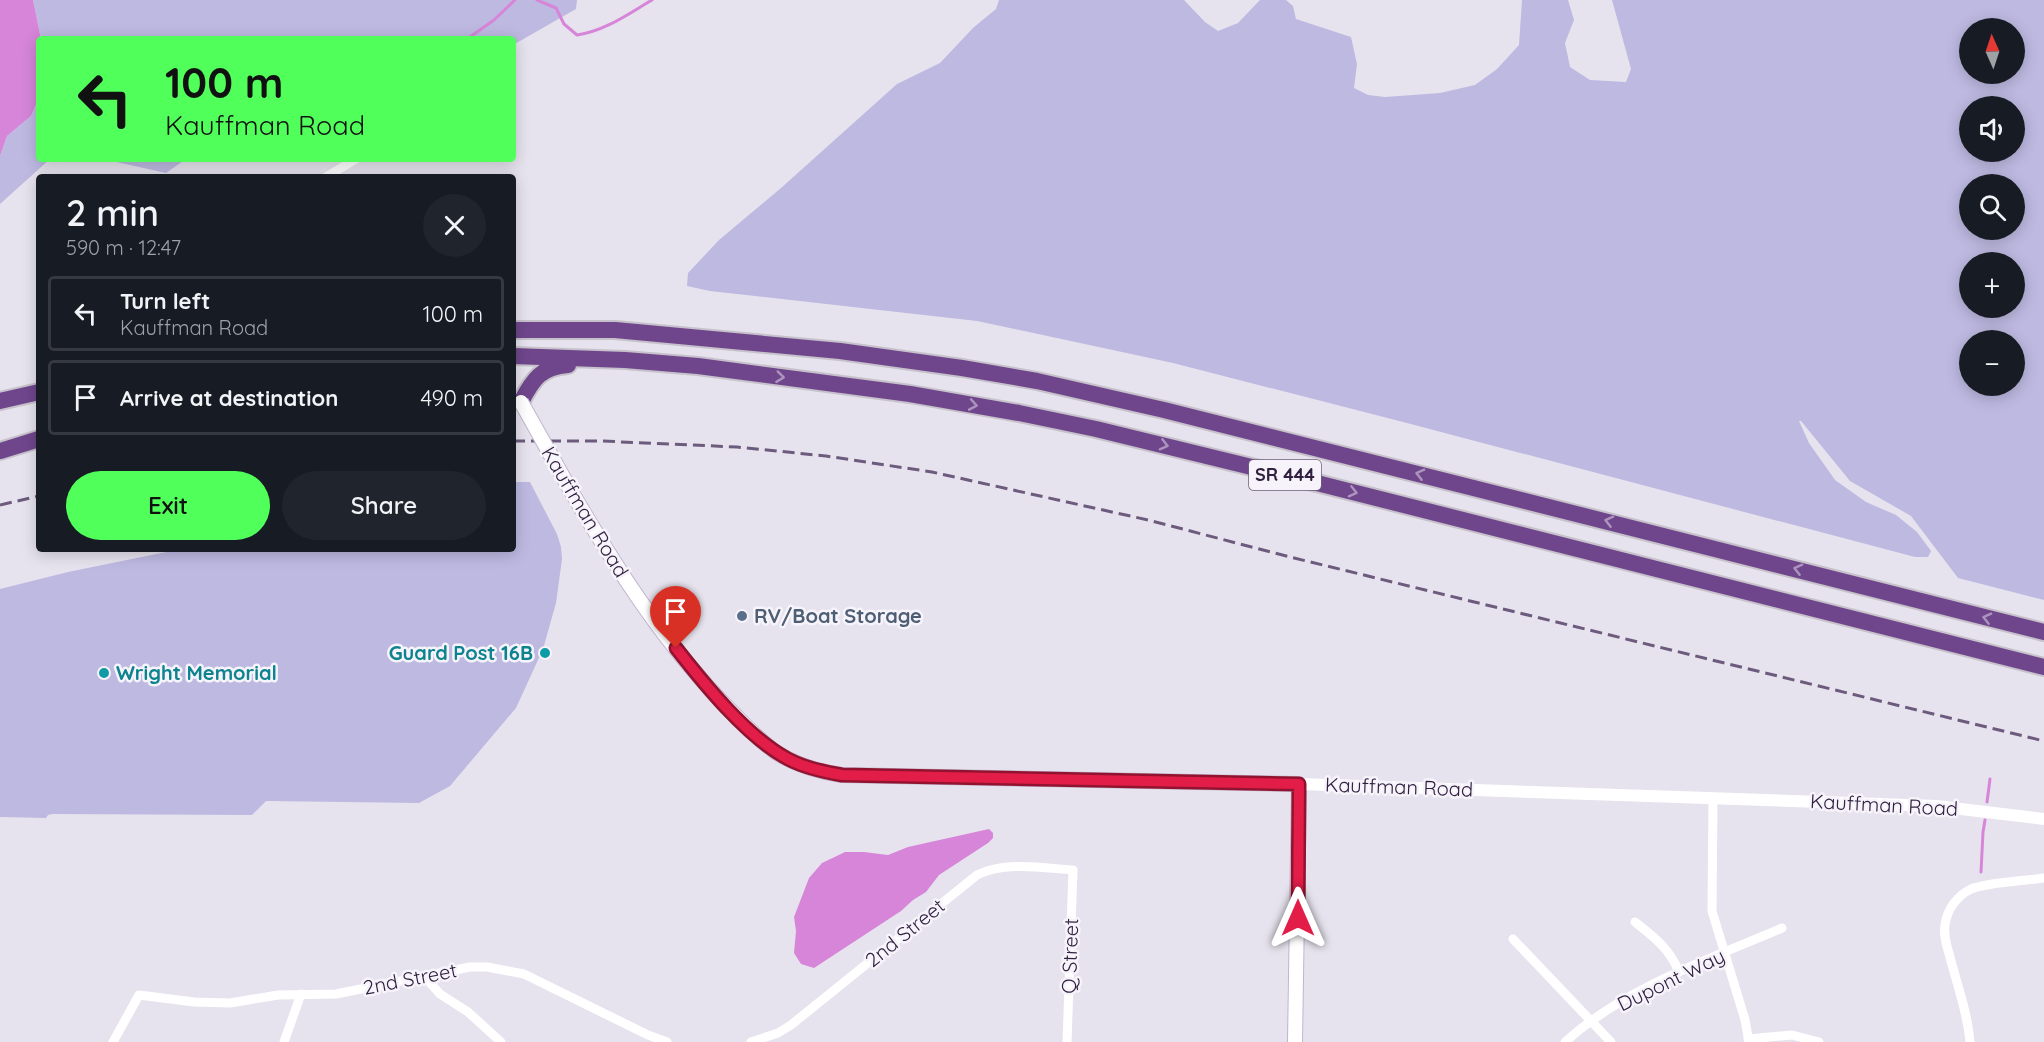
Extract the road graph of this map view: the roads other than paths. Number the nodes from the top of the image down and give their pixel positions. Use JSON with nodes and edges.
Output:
{"nodes":[{"id":1,"x":351,"y":162,"type":"edge"},
{"id":2,"x":331,"y":174,"type":"edge"},
{"id":3,"x":516,"y":330,"type":"edge"},
{"id":4,"x":516,"y":356,"type":"edge"},
{"id":5,"x":738,"y":372,"type":"junction"},
{"id":6,"x":36,"y":393,"type":"edge"},
{"id":7,"x":517,"y":395,"type":"edge"},
{"id":8,"x":2,"y":401,"type":"edge"},
{"id":9,"x":36,"y":441,"type":"edge"},
{"id":10,"x":36,"y":441,"type":"edge"},
{"id":11,"x":0,"y":451,"type":"edge"},
{"id":12,"x":0,"y":457,"type":"edge"},
{"id":13,"x":2044,"y":632,"type":"edge"},
{"id":14,"x":2044,"y":667,"type":"edge"},
{"id":15,"x":1299,"y":784,"type":"junction"},
{"id":16,"x":1713,"y":799,"type":"junction"},
{"id":17,"x":2044,"y":819,"type":"edge"},
{"id":18,"x":1073,"y":870,"type":"joint"},
{"id":19,"x":2044,"y":878,"type":"edge"},
{"id":20,"x":1635,"y":922,"type":"dead end"},
{"id":21,"x":1782,"y":928,"type":"dead end"},
{"id":22,"x":1513,"y":939,"type":"dead end"},
{"id":23,"x":1724,"y":953,"type":"junction"},
{"id":24,"x":1679,"y":972,"type":"junction"},
{"id":25,"x":424,"y":976,"type":"junction"},
{"id":26,"x":301,"y":994,"type":"junction"},
{"id":27,"x":1592,"y":1022,"type":"junction"},
{"id":28,"x":1749,"y":1041,"type":"edge"},
{"id":29,"x":113,"y":1042,"type":"edge"},
{"id":30,"x":284,"y":1042,"type":"edge"},
{"id":31,"x":501,"y":1042,"type":"edge"},
{"id":32,"x":667,"y":1042,"type":"edge"},
{"id":33,"x":751,"y":1042,"type":"edge"},
{"id":34,"x":1067,"y":1042,"type":"edge"},
{"id":35,"x":1295,"y":1042,"type":"edge"},
{"id":36,"x":1565,"y":1042,"type":"edge"},
{"id":37,"x":1611,"y":1042,"type":"edge"},
{"id":38,"x":1819,"y":1042,"type":"edge"},
{"id":39,"x":1970,"y":1042,"type":"edge"}],
"edges":[{"from":1,"to":2,"type":"street"},
{"from":13,"to":3,"type":"highway","number":"SR 444","one_way":true},
{"from":4,"to":5,"type":"highway","number":"SR 444"},
{"from":5,"to":7,"type":"highway"},
{"from":5,"to":14,"type":"highway","number":"SR 444","one_way":true},
{"from":6,"to":8,"type":"highway"},
{"from":7,"to":15,"type":"main road","name":"Kauffman Road","bridge":true},
{"from":9,"to":11,"type":"highway"},
{"from":10,"to":12,"type":"main road"},
{"from":15,"to":16,"type":"street","name":"Kauffman Road"},
{"from":15,"to":35,"type":"main road"},
{"from":16,"to":17,"type":"street","name":"Kauffman Road"},
{"from":16,"to":23,"type":"street"},
{"from":18,"to":33,"type":"street","name":"2nd Street"},
{"from":18,"to":34,"type":"street","name":"Q Street"},
{"from":19,"to":39,"type":"street"},
{"from":20,"to":24,"type":"street"},
{"from":21,"to":23,"type":"street","name":"Dupont Way"},
{"from":22,"to":27,"type":"street"},
{"from":23,"to":24,"type":"street","name":"Dupont Way"},
{"from":23,"to":28,"type":"street"},
{"from":24,"to":27,"type":"street","name":"Dupont Way"},
{"from":25,"to":26,"type":"street","name":"2nd Street"},
{"from":25,"to":31,"type":"street"},
{"from":25,"to":32,"type":"street","name":"2nd Street"},
{"from":26,"to":29,"type":"street","name":"2nd Street"},
{"from":26,"to":30,"type":"street"},
{"from":27,"to":36,"type":"street","name":"Dupont Way"},
{"from":27,"to":37,"type":"street"},
{"from":28,"to":38,"type":"street"}]}
